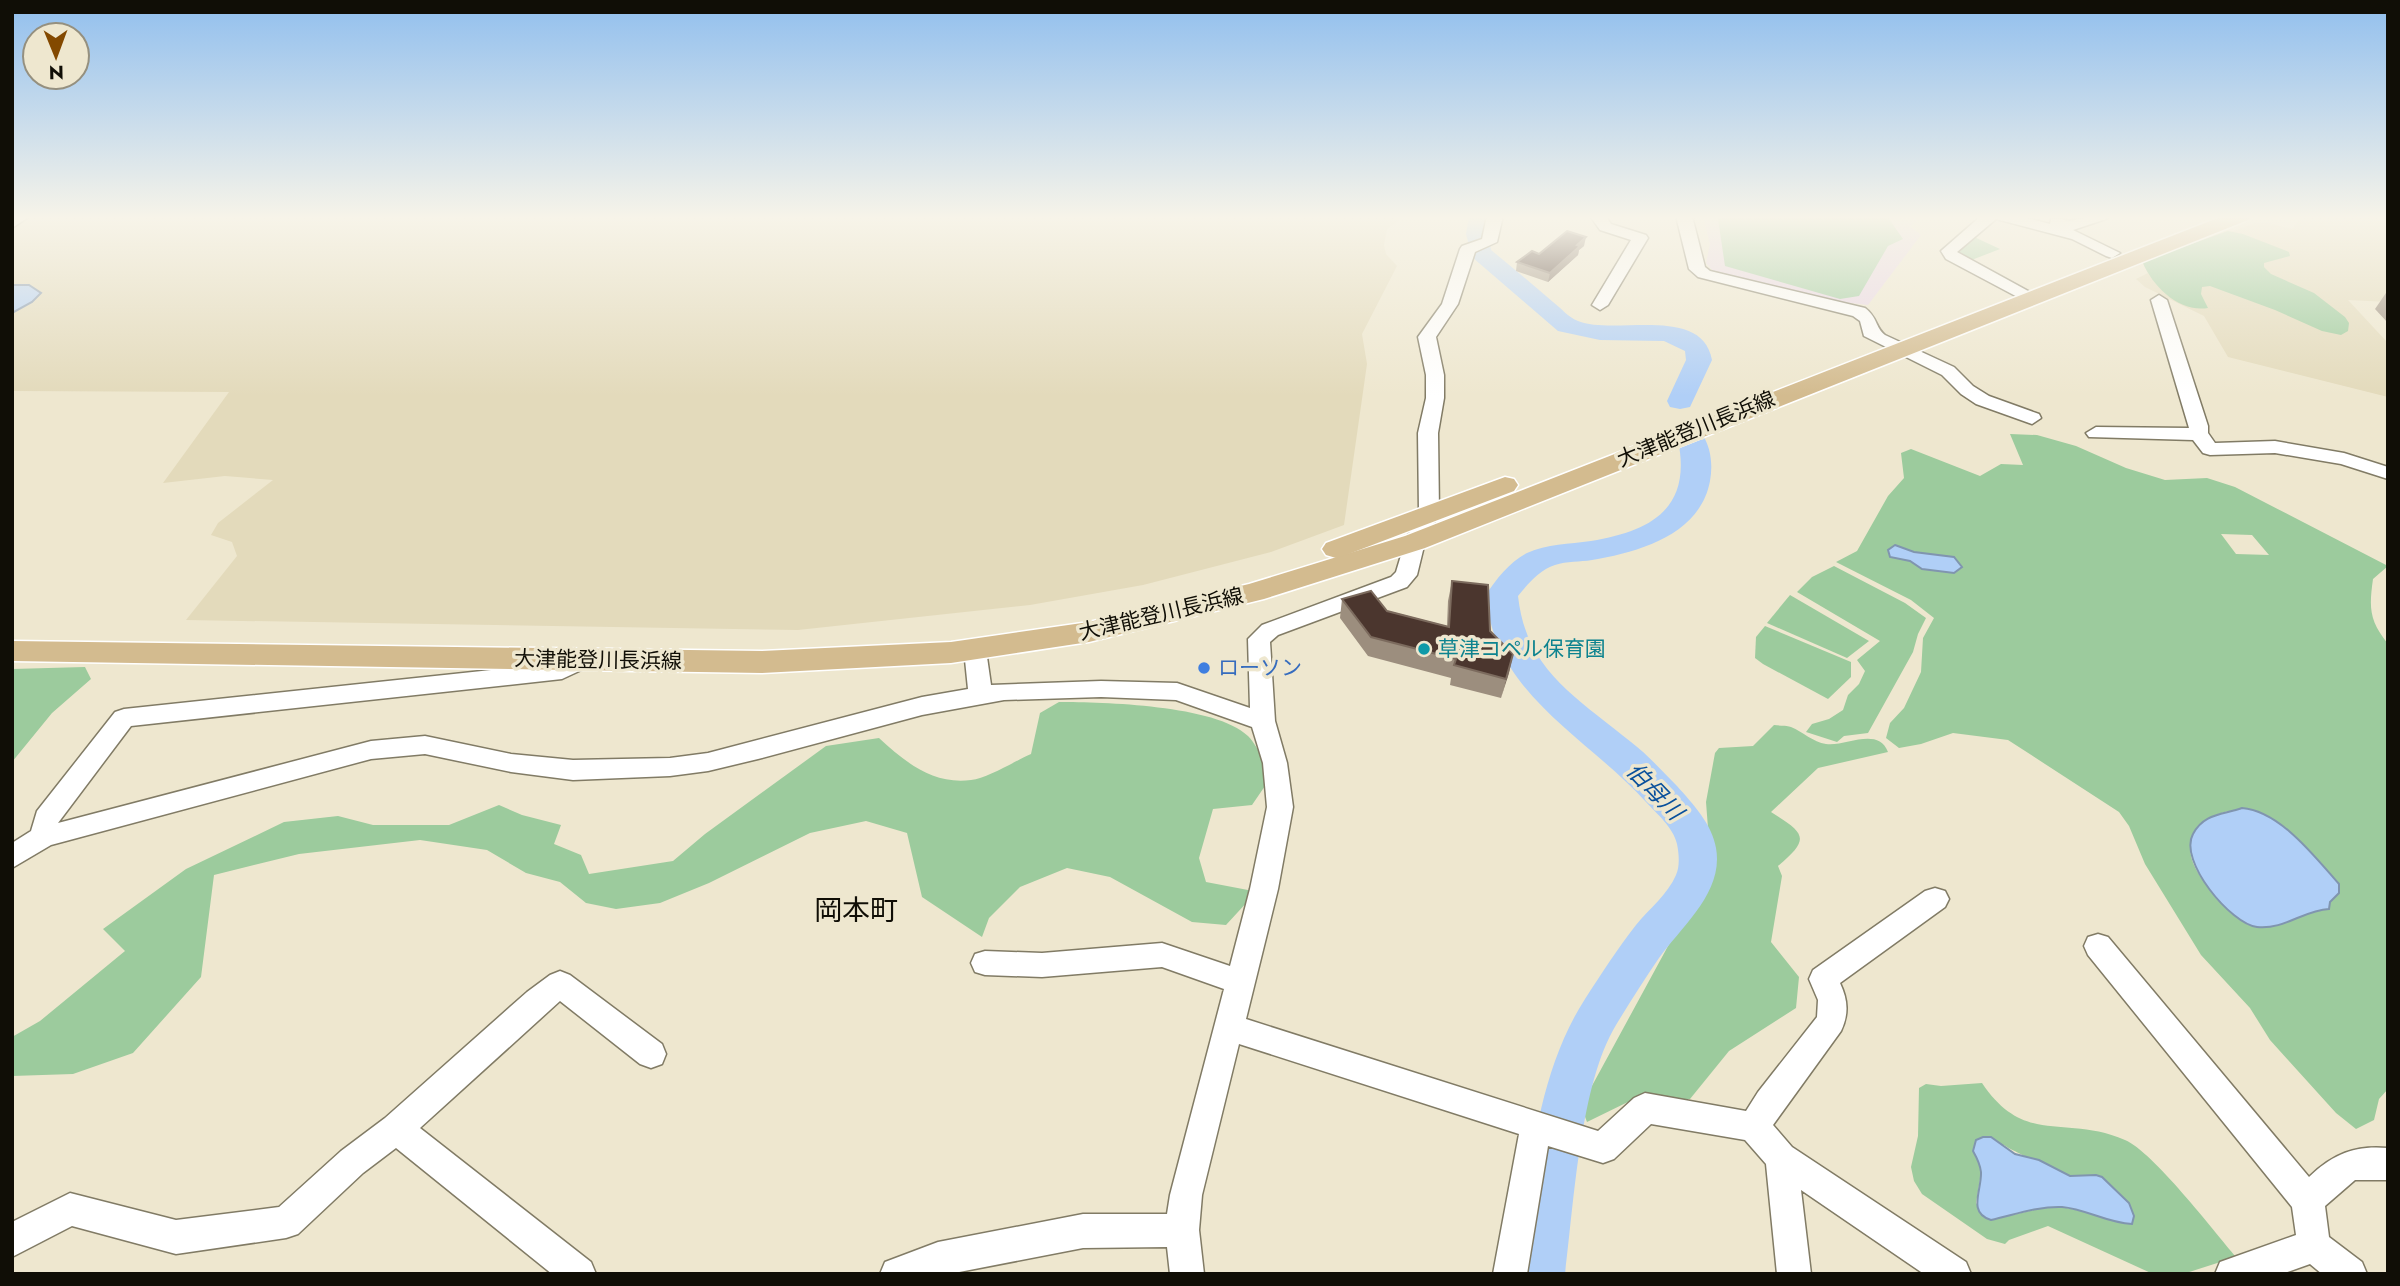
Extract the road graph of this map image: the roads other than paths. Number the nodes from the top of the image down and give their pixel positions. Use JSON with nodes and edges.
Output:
{"nodes":[{"id":1,"x":1459,"y":276,"type":"edge"},
{"id":2,"x":1612,"y":276,"type":"edge"},
{"id":3,"x":1712,"y":276,"type":"edge"},
{"id":4,"x":1991,"y":276,"type":"edge"},
{"id":5,"x":2061,"y":276,"type":"edge"},
{"id":6,"x":2072,"y":276,"type":"edge"},
{"id":7,"x":2024,"y":293,"type":"junction"},
{"id":8,"x":2159,"y":300,"type":"dead end"},
{"id":9,"x":1622,"y":310,"type":"dead end"},
{"id":10,"x":1892,"y":346,"type":"junction"},
{"id":11,"x":2032,"y":418,"type":"dead end"},
{"id":12,"x":2096,"y":433,"type":"dead end"},
{"id":13,"x":2198,"y":433,"type":"junction"},
{"id":14,"x":2388,"y":473,"type":"edge"},
{"id":15,"x":1429,"y":512,"type":"junction"},
{"id":16,"x":1415,"y":542,"type":"junction"},
{"id":17,"x":12,"y":634,"type":"edge"},
{"id":18,"x":975,"y":650,"type":"junction"},
{"id":19,"x":12,"y":651,"type":"edge"},
{"id":20,"x":582,"y":660,"type":"junction"},
{"id":21,"x":981,"y":695,"type":"junction"},
{"id":22,"x":1263,"y":721,"type":"junction"},
{"id":23,"x":43,"y":837,"type":"junction"},
{"id":24,"x":12,"y":858,"type":"edge"},
{"id":25,"x":1935,"y":899,"type":"dead end"},
{"id":26,"x":2098,"y":946,"type":"dead end"},
{"id":27,"x":985,"y":962,"type":"dead end"},
{"id":28,"x":1239,"y":982,"type":"junction"},
{"id":29,"x":1229,"y":1027,"type":"junction"},
{"id":30,"x":651,"y":1054,"type":"dead end"},
{"id":31,"x":1536,"y":1125,"type":"junction"},
{"id":32,"x":1754,"y":1127,"type":"junction"},
{"id":33,"x":396,"y":1129,"type":"junction"},
{"id":34,"x":1781,"y":1158,"type":"junction"},
{"id":35,"x":2388,"y":1164,"type":"edge"},
{"id":36,"x":2308,"y":1200,"type":"junction"},
{"id":37,"x":1182,"y":1230,"type":"junction"},
{"id":38,"x":12,"y":1240,"type":"edge"},
{"id":39,"x":2314,"y":1246,"type":"junction"},
{"id":40,"x":579,"y":1274,"type":"edge"},
{"id":41,"x":897,"y":1274,"type":"edge"},
{"id":42,"x":1187,"y":1274,"type":"edge"},
{"id":43,"x":1510,"y":1274,"type":"edge"},
{"id":44,"x":1794,"y":1274,"type":"edge"},
{"id":45,"x":1954,"y":1274,"type":"edge"},
{"id":46,"x":2232,"y":1274,"type":"edge"},
{"id":47,"x":2350,"y":1274,"type":"edge"}],
"edges":[{"from":1,"to":15,"type":"street"},
{"from":2,"to":9,"type":"street"},
{"from":3,"to":10,"type":"street"},
{"from":4,"to":7,"type":"street"},
{"from":5,"to":7,"type":"main road","name":"大津能登川長浜線"},
{"from":6,"to":7,"type":"main road","name":"大津能登川長浜線"},
{"from":7,"to":10,"type":"main road","name":"大津能登川長浜線"},
{"from":8,"to":13,"type":"street"},
{"from":10,"to":11,"type":"street"},
{"from":10,"to":15,"type":"main road","name":"大津能登川長浜線"},
{"from":10,"to":16,"type":"main road","name":"大津能登川長浜線"},
{"from":12,"to":13,"type":"street"},
{"from":13,"to":14,"type":"street"},
{"from":15,"to":16,"type":"street"},
{"from":15,"to":17,"type":"main road","name":"大津能登川長浜線"},
{"from":16,"to":18,"type":"main road","name":"大津能登川長浜線"},
{"from":16,"to":22,"type":"street"},
{"from":18,"to":20,"type":"main road","name":"大津能登川長浜線"},
{"from":18,"to":21,"type":"street"},
{"from":19,"to":20,"type":"main road","name":"大津能登川長浜線"},
{"from":20,"to":23,"type":"street"},
{"from":21,"to":22,"type":"street"},
{"from":21,"to":23,"type":"street"},
{"from":22,"to":28,"type":"street"},
{"from":23,"to":24,"type":"street"},
{"from":25,"to":32,"type":"street"},
{"from":26,"to":36,"type":"street"},
{"from":27,"to":28,"type":"street"},
{"from":28,"to":29,"type":"street"},
{"from":29,"to":31,"type":"street"},
{"from":29,"to":37,"type":"street"},
{"from":30,"to":33,"type":"street"},
{"from":31,"to":32,"type":"street"},
{"from":31,"to":43,"type":"street"},
{"from":32,"to":34,"type":"street"},
{"from":33,"to":38,"type":"street"},
{"from":33,"to":40,"type":"street"},
{"from":34,"to":44,"type":"street"},
{"from":34,"to":45,"type":"street"},
{"from":35,"to":36,"type":"street"},
{"from":36,"to":39,"type":"street"},
{"from":37,"to":41,"type":"street"},
{"from":37,"to":42,"type":"street"},
{"from":39,"to":46,"type":"street"},
{"from":39,"to":47,"type":"street"}]}
